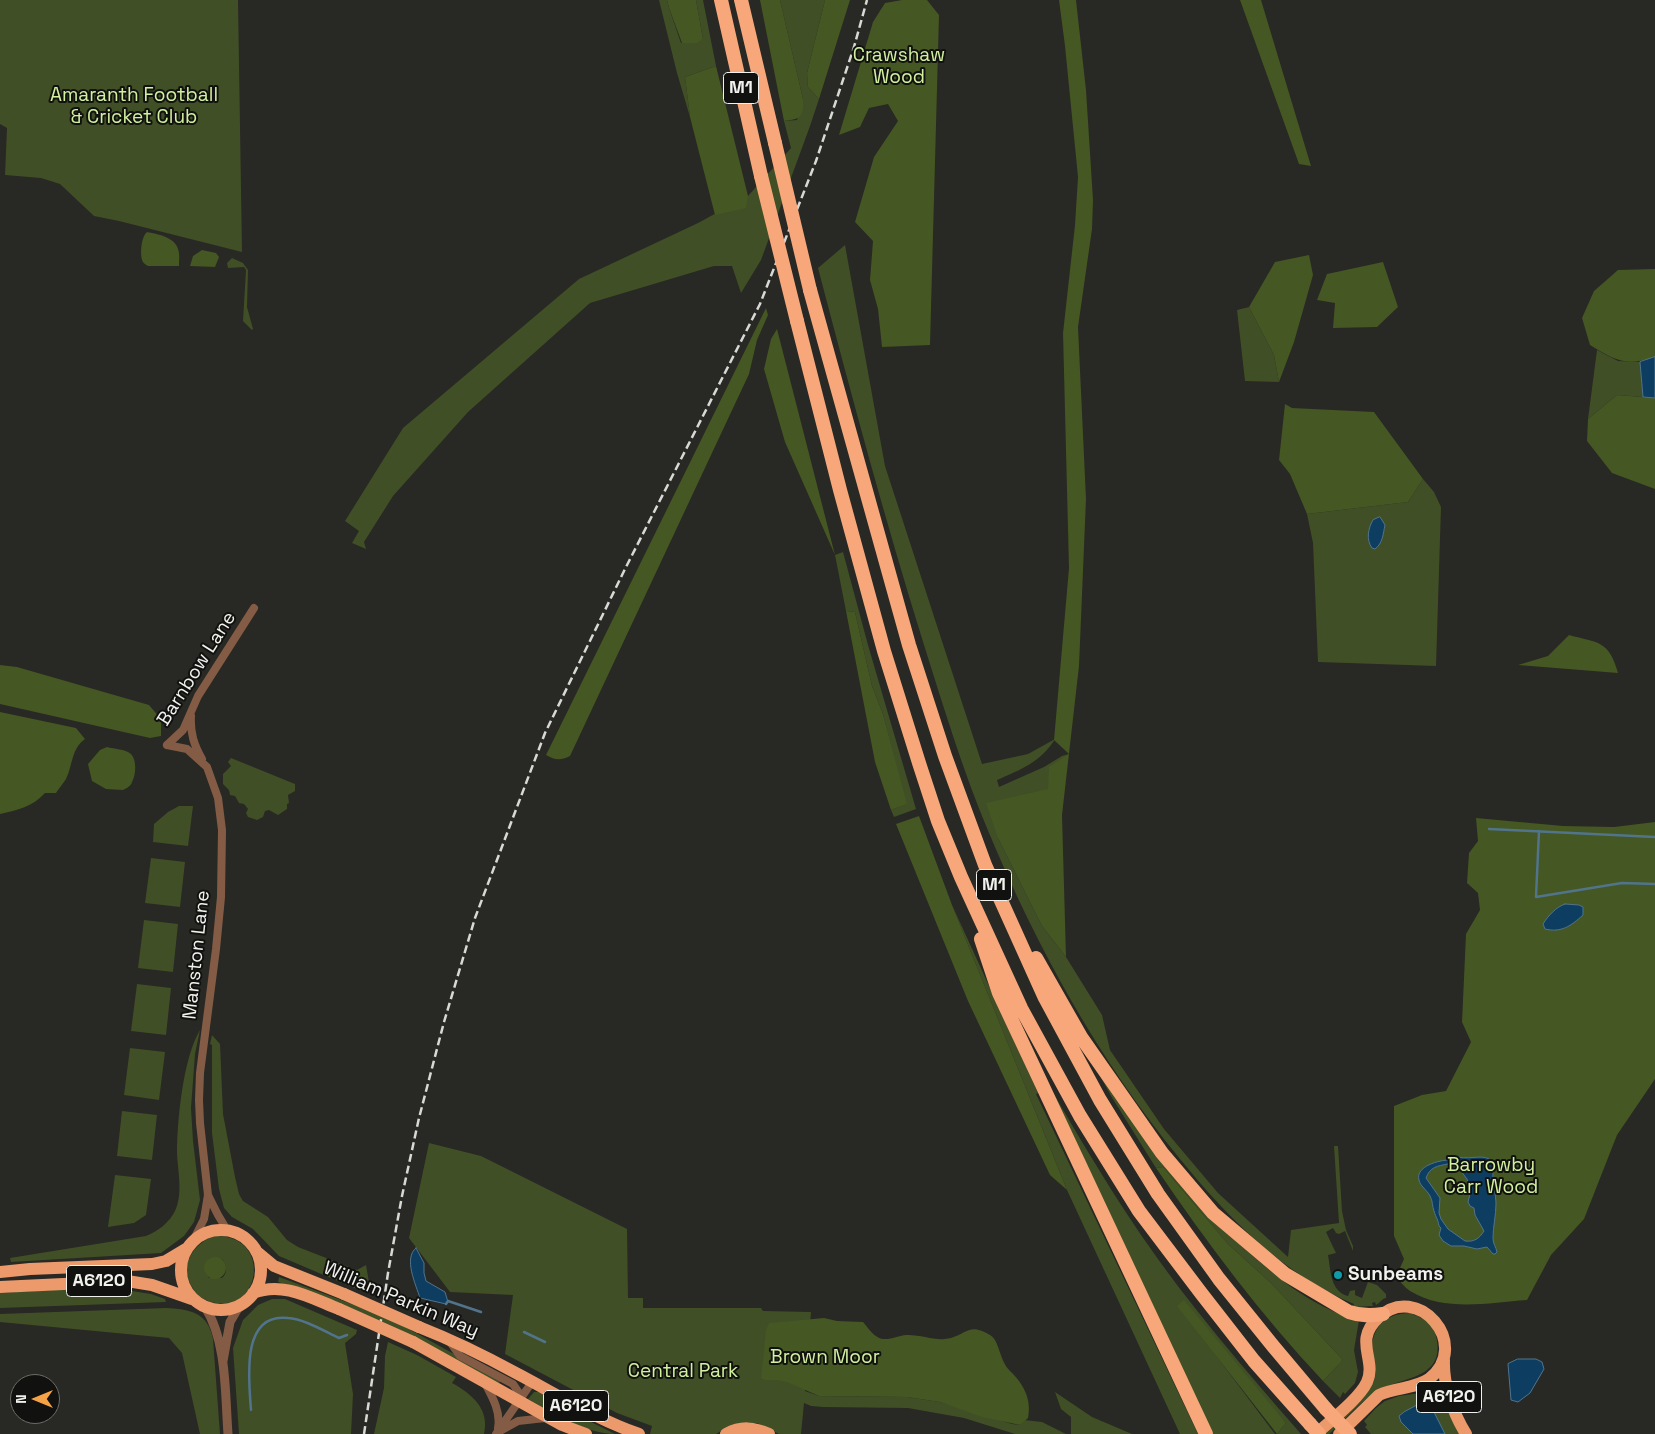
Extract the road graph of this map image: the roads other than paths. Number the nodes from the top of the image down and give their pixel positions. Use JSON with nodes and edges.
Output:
{"nodes":[{"id":1,"x":721,"y":0,"type":"edge"},
{"id":2,"x":741,"y":0,"type":"edge"},
{"id":3,"x":254,"y":608,"type":"dead end"},
{"id":4,"x":192,"y":711,"type":"junction"},
{"id":5,"x":167,"y":745,"type":"joint"},
{"id":6,"x":207,"y":767,"type":"junction"},
{"id":7,"x":984,"y":865,"type":"junction"},
{"id":8,"x":961,"y":877,"type":"junction"},
{"id":9,"x":208,"y":1195,"type":"junction"},
{"id":10,"x":227,"y":1230,"type":"junction"},
{"id":11,"x":190,"y":1245,"type":"junction"},
{"id":12,"x":256,"y":1251,"type":"junction"},
{"id":13,"x":0,"y":1272,"type":"edge"},
{"id":14,"x":0,"y":1287,"type":"edge"},
{"id":15,"x":253,"y":1293,"type":"junction"},
{"id":16,"x":194,"y":1300,"type":"junction"},
{"id":17,"x":240,"y":1305,"type":"junction"},
{"id":18,"x":205,"y":1307,"type":"junction"},
{"id":19,"x":1383,"y":1314,"type":"junction"},
{"id":20,"x":447,"y":1339,"type":"junction"},
{"id":21,"x":1444,"y":1358,"type":"junction"},
{"id":22,"x":222,"y":1361,"type":"junction"},
{"id":23,"x":485,"y":1382,"type":"junction"},
{"id":24,"x":532,"y":1382,"type":"junction"},
{"id":25,"x":519,"y":1398,"type":"junction"},
{"id":26,"x":550,"y":1418,"type":"junction"},
{"id":27,"x":1315,"y":1431,"type":"edge"},
{"id":28,"x":497,"y":1433,"type":"edge"},
{"id":29,"x":228,"y":1434,"type":"edge"},
{"id":30,"x":586,"y":1434,"type":"edge"},
{"id":31,"x":639,"y":1434,"type":"edge"},
{"id":32,"x":726,"y":1434,"type":"edge"},
{"id":33,"x":769,"y":1434,"type":"edge"},
{"id":34,"x":1206,"y":1434,"type":"edge"},
{"id":35,"x":1339,"y":1434,"type":"edge"},
{"id":36,"x":1350,"y":1434,"type":"edge"},
{"id":37,"x":1466,"y":1434,"type":"edge"}],
"edges":[{"from":1,"to":8,"type":"highway","number":"M1","bridge":true},
{"from":2,"to":7,"type":"highway","number":"M1","bridge":true},
{"from":3,"to":4,"type":"street","name":"Barnbow Lane"},
{"from":4,"to":5,"type":"street","name":"Barnbow Lane"},
{"from":4,"to":6,"type":"street"},
{"from":5,"to":6,"type":"street","name":"Manston Lane"},
{"from":6,"to":9,"type":"street","name":"Manston Lane"},
{"from":7,"to":19,"type":"highway","number":"M1"},
{"from":7,"to":36,"type":"highway","number":"M1","bridge":true},
{"from":8,"to":27,"type":"highway","number":"M1"},
{"from":8,"to":34,"type":"highway","number":"M1"},
{"from":9,"to":10,"type":"street","name":"Manston Lane"},
{"from":9,"to":11,"type":"street","name":"Manston Lane"},
{"from":10,"to":11,"type":"highway"},
{"from":10,"to":12,"type":"highway"},
{"from":11,"to":13,"type":"highway","number":"A6120"},
{"from":11,"to":16,"type":"highway"},
{"from":12,"to":15,"type":"highway"},
{"from":12,"to":20,"type":"highway","name":"William Parkin Way","number":"A6120","bridge":true},
{"from":14,"to":16,"type":"highway","number":"A6120"},
{"from":15,"to":17,"type":"highway"},
{"from":15,"to":23,"type":"highway","name":"William Parkin Way","number":"A6120","bridge":true},
{"from":16,"to":18,"type":"highway"},
{"from":17,"to":18,"type":"highway"},
{"from":17,"to":22,"type":"street"},
{"from":18,"to":22,"type":"street"},
{"from":19,"to":21,"type":"highway"},
{"from":19,"to":27,"type":"highway"},
{"from":20,"to":24,"type":"highway","name":"William Parkin Way","number":"A6120"},
{"from":20,"to":25,"type":"street"},
{"from":21,"to":35,"type":"highway"},
{"from":21,"to":37,"type":"highway","number":"A6120"},
{"from":22,"to":29,"type":"street"},
{"from":23,"to":25,"type":"highway","name":"William Parkin Way","number":"A6120"},
{"from":23,"to":28,"type":"street"},
{"from":24,"to":25,"type":"street"},
{"from":24,"to":31,"type":"highway","name":"William Parkin Way","number":"A6120"},
{"from":25,"to":26,"type":"highway","name":"William Parkin Way","number":"A6120"},
{"from":25,"to":28,"type":"street"},
{"from":26,"to":28,"type":"street"},
{"from":26,"to":30,"type":"highway","name":"William Parkin Way","number":"A6120"},
{"from":32,"to":33,"type":"highway"}]}
